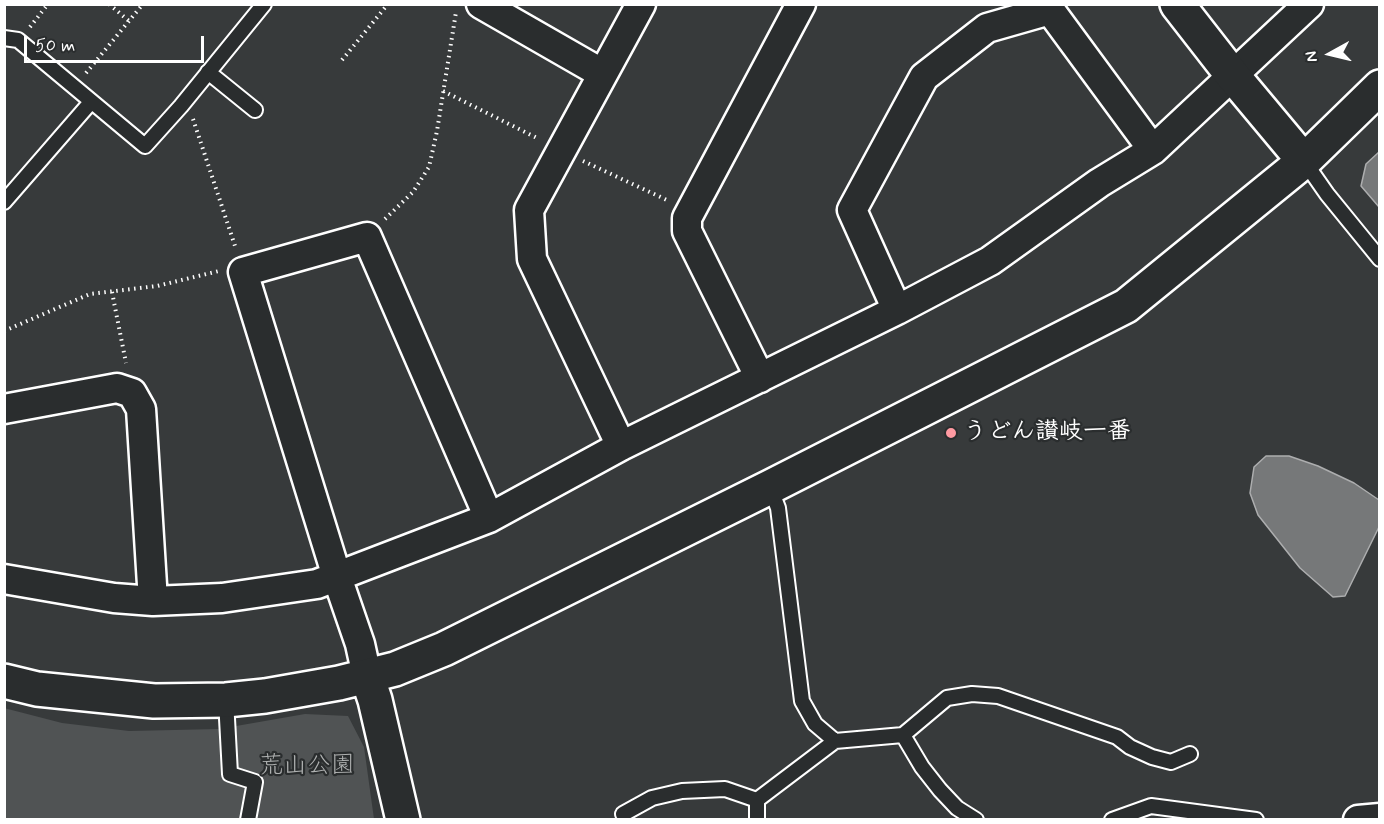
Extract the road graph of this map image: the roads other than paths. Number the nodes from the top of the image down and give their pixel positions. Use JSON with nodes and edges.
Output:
{"nodes":[{"id":1,"x":264,"y":4,"type":"edge"},
{"id":2,"x":481,"y":4,"type":"edge"},
{"id":3,"x":640,"y":4,"type":"edge"},
{"id":4,"x":801,"y":4,"type":"edge"},
{"id":5,"x":1177,"y":4,"type":"edge"},
{"id":6,"x":1309,"y":4,"type":"edge"},
{"id":7,"x":4,"y":38,"type":"edge"},
{"id":8,"x":208,"y":72,"type":"junction"},
{"id":9,"x":603,"y":74,"type":"junction"},
{"id":10,"x":1233,"y":76,"type":"junction"},
{"id":11,"x":1380,"y":87,"type":"edge"},
{"id":12,"x":91,"y":102,"type":"junction"},
{"id":13,"x":255,"y":110,"type":"dead end"},
{"id":14,"x":1153,"y":150,"type":"junction"},
{"id":15,"x":1304,"y":161,"type":"junction"},
{"id":16,"x":4,"y":202,"type":"edge"},
{"id":17,"x":1380,"y":259,"type":"edge"},
{"id":18,"x":897,"y":310,"type":"junction"},
{"id":19,"x":760,"y":378,"type":"junction"},
{"id":20,"x":4,"y":409,"type":"edge"},
{"id":21,"x":621,"y":446,"type":"junction"},
{"id":22,"x":770,"y":487,"type":"junction"},
{"id":23,"x":489,"y":518,"type":"junction"},
{"id":24,"x":337,"y":577,"type":"junction"},
{"id":25,"x":4,"y":579,"type":"edge"},
{"id":26,"x":153,"y":601,"type":"junction"},
{"id":27,"x":368,"y":676,"type":"junction"},
{"id":28,"x":4,"y":681,"type":"edge"},
{"id":29,"x":226,"y":700,"type":"junction"},
{"id":30,"x":903,"y":735,"type":"junction"},
{"id":31,"x":835,"y":741,"type":"junction"},
{"id":32,"x":1190,"y":754,"type":"dead end"},
{"id":33,"x":757,"y":800,"type":"junction"},
{"id":34,"x":623,"y":814,"type":"dead end"},
{"id":35,"x":1380,"y":818,"type":"edge"},
{"id":36,"x":248,"y":819,"type":"edge"},
{"id":37,"x":403,"y":819,"type":"edge"},
{"id":38,"x":757,"y":819,"type":"edge"},
{"id":39,"x":976,"y":819,"type":"edge"},
{"id":40,"x":1112,"y":819,"type":"edge"},
{"id":41,"x":1256,"y":819,"type":"edge"},
{"id":42,"x":1358,"y":819,"type":"edge"}],
"edges":[{"from":1,"to":8,"type":"lane"},
{"from":2,"to":9,"type":"street"},
{"from":3,"to":9,"type":"street"},
{"from":4,"to":19,"type":"street"},
{"from":5,"to":10,"type":"street"},
{"from":6,"to":10,"type":"street"},
{"from":7,"to":12,"type":"lane"},
{"from":8,"to":12,"type":"lane"},
{"from":8,"to":13,"type":"lane"},
{"from":9,"to":21,"type":"street"},
{"from":10,"to":14,"type":"street"},
{"from":10,"to":15,"type":"street"},
{"from":11,"to":15,"type":"street"},
{"from":12,"to":16,"type":"lane"},
{"from":14,"to":18,"type":"street"},
{"from":14,"to":18,"type":"street"},
{"from":15,"to":17,"type":"lane"},
{"from":15,"to":22,"type":"street"},
{"from":18,"to":19,"type":"street"},
{"from":19,"to":21,"type":"street"},
{"from":20,"to":26,"type":"street"},
{"from":21,"to":23,"type":"street"},
{"from":22,"to":27,"type":"street"},
{"from":22,"to":31,"type":"lane"},
{"from":23,"to":24,"type":"street"},
{"from":23,"to":24,"type":"street"},
{"from":24,"to":26,"type":"street"},
{"from":24,"to":27,"type":"street"},
{"from":25,"to":26,"type":"street"},
{"from":27,"to":29,"type":"street"},
{"from":27,"to":37,"type":"street"},
{"from":28,"to":29,"type":"street"},
{"from":29,"to":36,"type":"lane"},
{"from":30,"to":31,"type":"lane"},
{"from":30,"to":32,"type":"lane"},
{"from":30,"to":39,"type":"lane"},
{"from":31,"to":33,"type":"lane"},
{"from":33,"to":34,"type":"lane"},
{"from":33,"to":38,"type":"lane"},
{"from":35,"to":42,"type":"street"},
{"from":40,"to":41,"type":"lane"}]}
